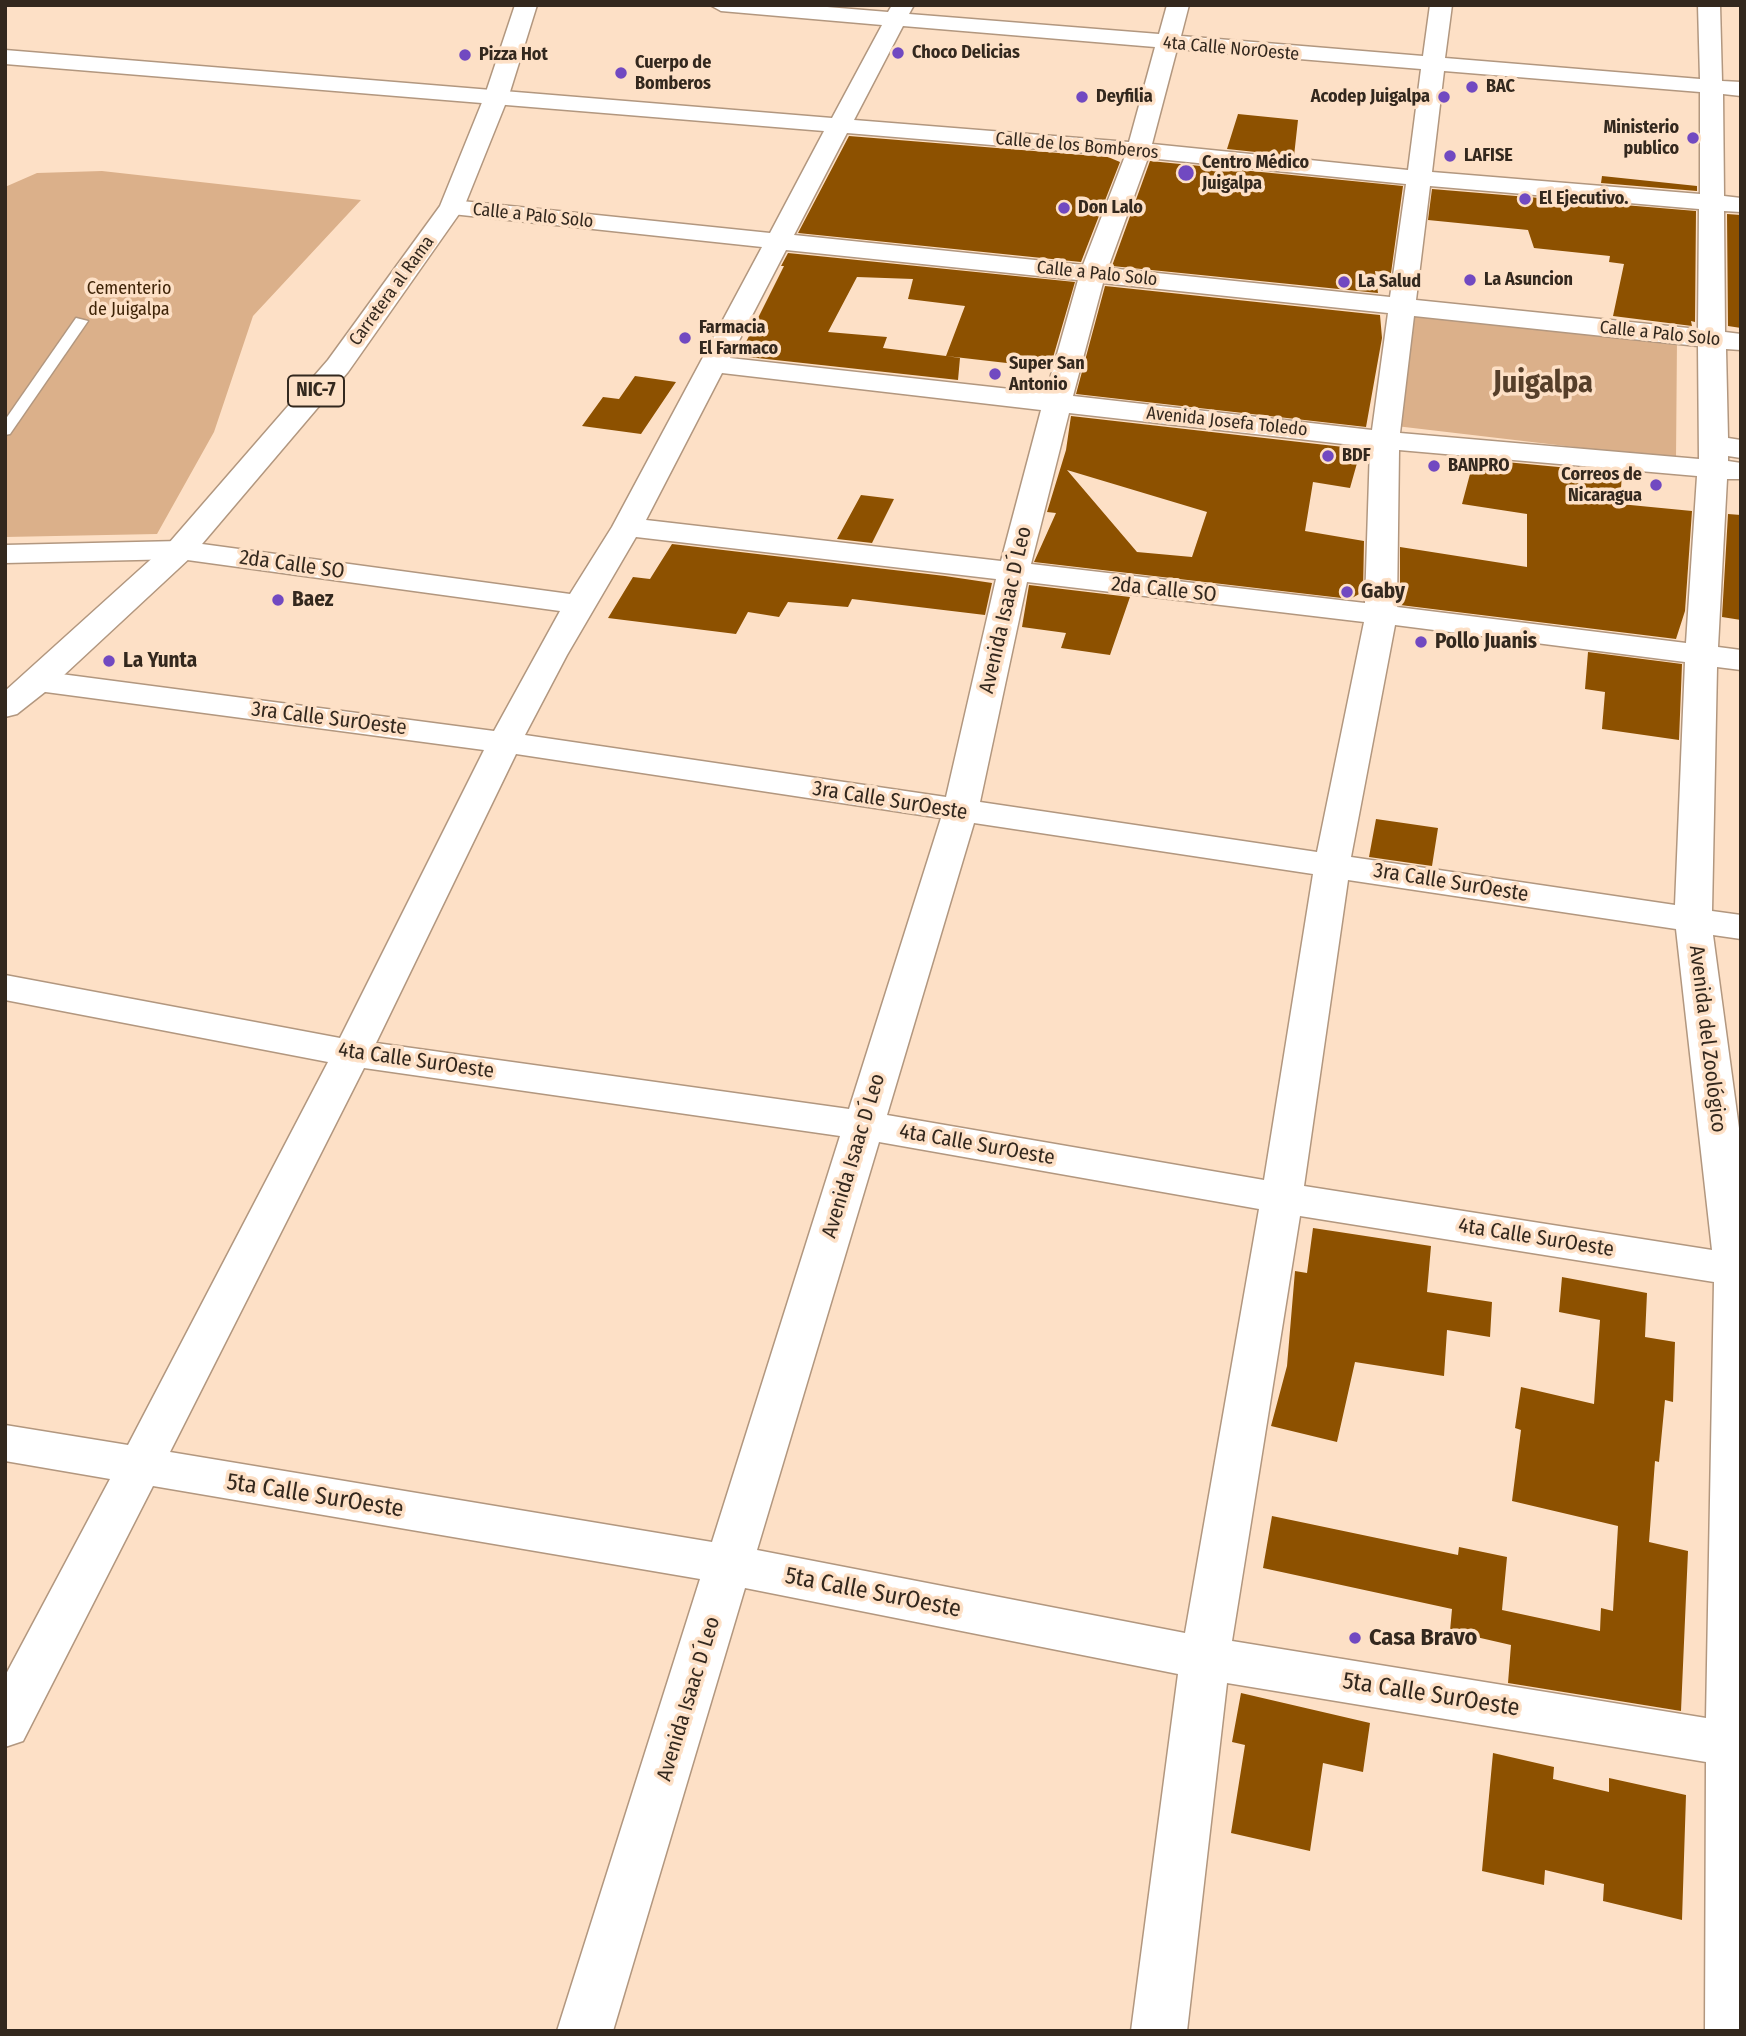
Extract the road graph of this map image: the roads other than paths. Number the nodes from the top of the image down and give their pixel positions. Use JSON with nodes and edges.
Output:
{"nodes":[{"id":1,"x":526,"y":5,"type":"edge"},
{"id":2,"x":721,"y":5,"type":"edge"},
{"id":3,"x":1178,"y":5,"type":"edge"},
{"id":4,"x":1441,"y":5,"type":"edge"},
{"id":5,"x":1709,"y":5,"type":"edge"},
{"id":6,"x":901,"y":13,"type":"edge"},
{"id":7,"x":1168,"y":43,"type":"junction"},
{"id":8,"x":5,"y":57,"type":"edge"},
{"id":9,"x":1435,"y":66,"type":"junction"},
{"id":10,"x":1713,"y":87,"type":"junction"},
{"id":11,"x":1741,"y":89,"type":"edge"},
{"id":12,"x":496,"y":95,"type":"junction"},
{"id":13,"x":838,"y":126,"type":"junction"},
{"id":14,"x":1139,"y":150,"type":"junction"},
{"id":15,"x":1418,"y":178,"type":"junction"},
{"id":16,"x":1712,"y":202,"type":"junction"},
{"id":17,"x":1741,"y":205,"type":"edge"},
{"id":18,"x":452,"y":207,"type":"junction"},
{"id":19,"x":776,"y":241,"type":"junction"},
{"id":20,"x":1093,"y":274,"type":"junction"},
{"id":21,"x":1404,"y":307,"type":"junction"},
{"id":22,"x":81,"y":321,"type":"dead end"},
{"id":23,"x":1710,"y":339,"type":"junction"},
{"id":24,"x":1741,"y":342,"type":"edge"},
{"id":25,"x":714,"y":364,"type":"junction"},
{"id":26,"x":1058,"y":403,"type":"junction"},
{"id":27,"x":5,"y":431,"type":"edge"},
{"id":28,"x":1385,"y":440,"type":"junction"},
{"id":29,"x":1727,"y":458,"type":"edge"},
{"id":30,"x":627,"y":527,"type":"junction"},
{"id":31,"x":180,"y":550,"type":"junction"},
{"id":32,"x":5,"y":554,"type":"edge"},
{"id":33,"x":1013,"y":573,"type":"junction"},
{"id":34,"x":577,"y":604,"type":"junction"},
{"id":35,"x":1381,"y":614,"type":"junction"},
{"id":36,"x":1721,"y":657,"type":"edge"},
{"id":37,"x":38,"y":681,"type":"junction"},
{"id":38,"x":5,"y":707,"type":"edge"},
{"id":39,"x":503,"y":742,"type":"junction"},
{"id":40,"x":960,"y":812,"type":"junction"},
{"id":41,"x":1332,"y":865,"type":"junction"},
{"id":42,"x":1693,"y":920,"type":"junction"},
{"id":43,"x":1741,"y":927,"type":"edge"},
{"id":44,"x":5,"y":987,"type":"edge"},
{"id":45,"x":352,"y":1053,"type":"junction"},
{"id":46,"x":863,"y":1125,"type":"junction"},
{"id":47,"x":1282,"y":1198,"type":"junction"},
{"id":48,"x":1738,"y":1270,"type":"edge"},
{"id":49,"x":5,"y":1443,"type":"edge"},
{"id":50,"x":141,"y":1467,"type":"junction"},
{"id":51,"x":731,"y":1565,"type":"junction"},
{"id":52,"x":1205,"y":1658,"type":"junction"},
{"id":53,"x":5,"y":1725,"type":"edge"},
{"id":54,"x":1736,"y":1745,"type":"edge"},
{"id":55,"x":585,"y":2031,"type":"edge"},
{"id":56,"x":1159,"y":2031,"type":"edge"},
{"id":57,"x":1733,"y":2031,"type":"edge"}],
"edges":[{"from":1,"to":12,"type":"main road","name":"Carretera al Rama","number":"NIC-7"},
{"from":2,"to":6,"type":"main road","name":"4ta Calle NorOeste"},
{"from":3,"to":7,"type":"main road","name":"Avenida Isaac D´Leo"},
{"from":4,"to":9,"type":"main road"},
{"from":5,"to":10,"type":"main road","name":"Avenida del Zoológico"},
{"from":6,"to":7,"type":"main road","name":"4ta Calle NorOeste"},
{"from":6,"to":13,"type":"main road"},
{"from":7,"to":9,"type":"main road","name":"4ta Calle NorOeste"},
{"from":7,"to":14,"type":"main road","name":"Avenida Isaac D´Leo"},
{"from":8,"to":12,"type":"main road","name":"Calle de los Bomberos"},
{"from":9,"to":10,"type":"main road","name":"4ta Calle NorOeste"},
{"from":9,"to":15,"type":"main road"},
{"from":10,"to":11,"type":"main road","name":"4ta Calle NorOeste"},
{"from":10,"to":16,"type":"main road","name":"Avenida del Zoológico"},
{"from":12,"to":13,"type":"main road","name":"Calle de los Bomberos"},
{"from":12,"to":18,"type":"main road","name":"Carretera al Rama","number":"NIC-7"},
{"from":13,"to":14,"type":"main road","name":"Calle de los Bomberos"},
{"from":13,"to":19,"type":"main road"},
{"from":14,"to":15,"type":"main road","name":"Calle de los Bomberos"},
{"from":14,"to":20,"type":"main road","name":"Avenida Isaac D´Leo"},
{"from":15,"to":16,"type":"main road","name":"Calle de los Bomberos"},
{"from":15,"to":21,"type":"main road"},
{"from":16,"to":17,"type":"main road","name":"Calle de los Bomberos"},
{"from":16,"to":23,"type":"main road","name":"Avenida del Zoológico"},
{"from":18,"to":19,"type":"main road","name":"Calle a Palo Solo"},
{"from":18,"to":31,"type":"main road","name":"Carretera al Rama","number":"NIC-7"},
{"from":19,"to":20,"type":"main road","name":"Calle a Palo Solo"},
{"from":19,"to":25,"type":"main road"},
{"from":20,"to":21,"type":"main road","name":"Calle a Palo Solo"},
{"from":20,"to":26,"type":"main road","name":"Avenida Isaac D´Leo"},
{"from":21,"to":23,"type":"main road","name":"Calle a Palo Solo"},
{"from":21,"to":28,"type":"main road"},
{"from":22,"to":27,"type":"lane"},
{"from":23,"to":24,"type":"main road","name":"Calle a Palo Solo"},
{"from":23,"to":29,"type":"main road","name":"Avenida del Zoológico"},
{"from":25,"to":26,"type":"main road","name":"Avenida Josefa Toledo"},
{"from":25,"to":30,"type":"main road"},
{"from":26,"to":28,"type":"main road","name":"Avenida Josefa Toledo"},
{"from":26,"to":33,"type":"main road","name":"Avenida Isaac D´Leo"},
{"from":28,"to":29,"type":"main road","name":"Avenida Josefa Toledo"},
{"from":28,"to":35,"type":"main road"},
{"from":29,"to":36,"type":"main road","name":"Avenida del Zoológico"},
{"from":30,"to":33,"type":"main road","name":"2da Calle SO"},
{"from":30,"to":34,"type":"main road"},
{"from":31,"to":32,"type":"main road","name":"2da Calle SO"},
{"from":31,"to":34,"type":"main road","name":"2da Calle SO"},
{"from":31,"to":37,"type":"main road","name":"Carretera al Rama","number":"NIC-7"},
{"from":33,"to":35,"type":"main road","name":"2da Calle SO"},
{"from":33,"to":40,"type":"main road","name":"Avenida Isaac D´Leo"},
{"from":34,"to":39,"type":"main road"},
{"from":35,"to":36,"type":"main road","name":"2da Calle SO"},
{"from":35,"to":41,"type":"main road"},
{"from":36,"to":42,"type":"main road","name":"Avenida del Zoológico"},
{"from":37,"to":38,"type":"main road","name":"Carretera al Rama","number":"NIC-7"},
{"from":37,"to":39,"type":"main road","name":"3ra Calle SurOeste"},
{"from":39,"to":40,"type":"main road","name":"3ra Calle SurOeste"},
{"from":39,"to":45,"type":"main road"},
{"from":40,"to":41,"type":"main road","name":"3ra Calle SurOeste"},
{"from":40,"to":46,"type":"main road","name":"Avenida Isaac D´Leo"},
{"from":41,"to":42,"type":"main road","name":"3ra Calle SurOeste"},
{"from":41,"to":47,"type":"main road"},
{"from":42,"to":43,"type":"main road","name":"3ra Calle SurOeste"},
{"from":42,"to":48,"type":"main road","name":"Avenida del Zoológico"},
{"from":44,"to":45,"type":"main road","name":"4ta Calle SurOeste"},
{"from":45,"to":46,"type":"main road","name":"4ta Calle SurOeste"},
{"from":45,"to":50,"type":"main road"},
{"from":46,"to":47,"type":"main road","name":"4ta Calle SurOeste"},
{"from":46,"to":51,"type":"main road","name":"Avenida Isaac D´Leo"},
{"from":47,"to":48,"type":"main road","name":"4ta Calle SurOeste"},
{"from":47,"to":52,"type":"main road"},
{"from":48,"to":54,"type":"main road","name":"Avenida del Zoológico"},
{"from":49,"to":50,"type":"main road","name":"5ta Calle SurOeste"},
{"from":50,"to":51,"type":"main road","name":"5ta Calle SurOeste"},
{"from":50,"to":53,"type":"main road"},
{"from":51,"to":52,"type":"main road","name":"5ta Calle SurOeste"},
{"from":51,"to":55,"type":"main road","name":"Avenida Isaac D´Leo"},
{"from":52,"to":54,"type":"main road","name":"5ta Calle SurOeste"},
{"from":52,"to":56,"type":"main road"},
{"from":54,"to":57,"type":"main road","name":"Avenida del Zoológico"}]}
